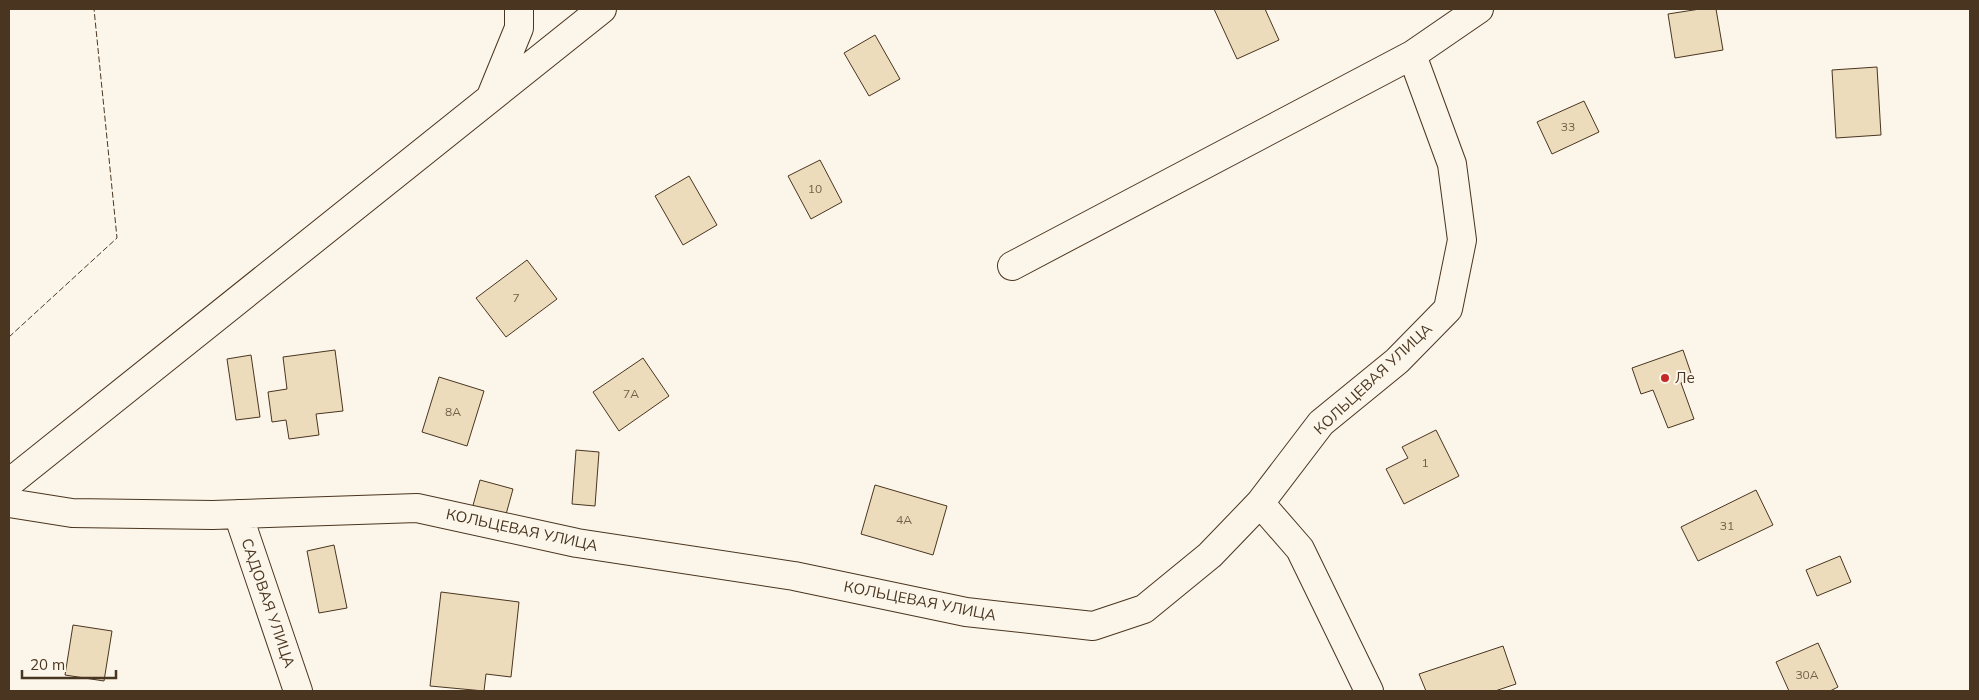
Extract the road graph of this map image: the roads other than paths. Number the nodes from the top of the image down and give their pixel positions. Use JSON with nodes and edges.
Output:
{"nodes":[{"id":1,"x":519,"y":9,"type":"edge"},
{"id":2,"x":602,"y":9,"type":"edge"},
{"id":3,"x":1479,"y":9,"type":"edge"},
{"id":4,"x":1412,"y":55,"type":"junction"},
{"id":5,"x":490,"y":98,"type":"junction"},
{"id":6,"x":1012,"y":266,"type":"dead end"},
{"id":7,"x":9,"y":483,"type":"edge"},
{"id":8,"x":9,"y":503,"type":"edge"},
{"id":9,"x":1260,"y":503,"type":"junction"},
{"id":10,"x":238,"y":514,"type":"junction"},
{"id":11,"x":298,"y":691,"type":"edge"},
{"id":12,"x":1369,"y":691,"type":"edge"}],
"edges":[{"from":1,"to":5,"type":"street"},
{"from":2,"to":5,"type":"street"},
{"from":3,"to":4,"type":"street"},
{"from":4,"to":6,"type":"street"},
{"from":4,"to":9,"type":"street","name":"КОЛЬЦЕВАЯ УЛИЦА"},
{"from":5,"to":7,"type":"street"},
{"from":8,"to":10,"type":"street","name":"КОЛЬЦЕВАЯ УЛИЦА"},
{"from":9,"to":10,"type":"street","name":"КОЛЬЦЕВАЯ УЛИЦА"},
{"from":9,"to":12,"type":"street"},
{"from":10,"to":11,"type":"street","name":"САДОВАЯ УЛИЦА"}]}
